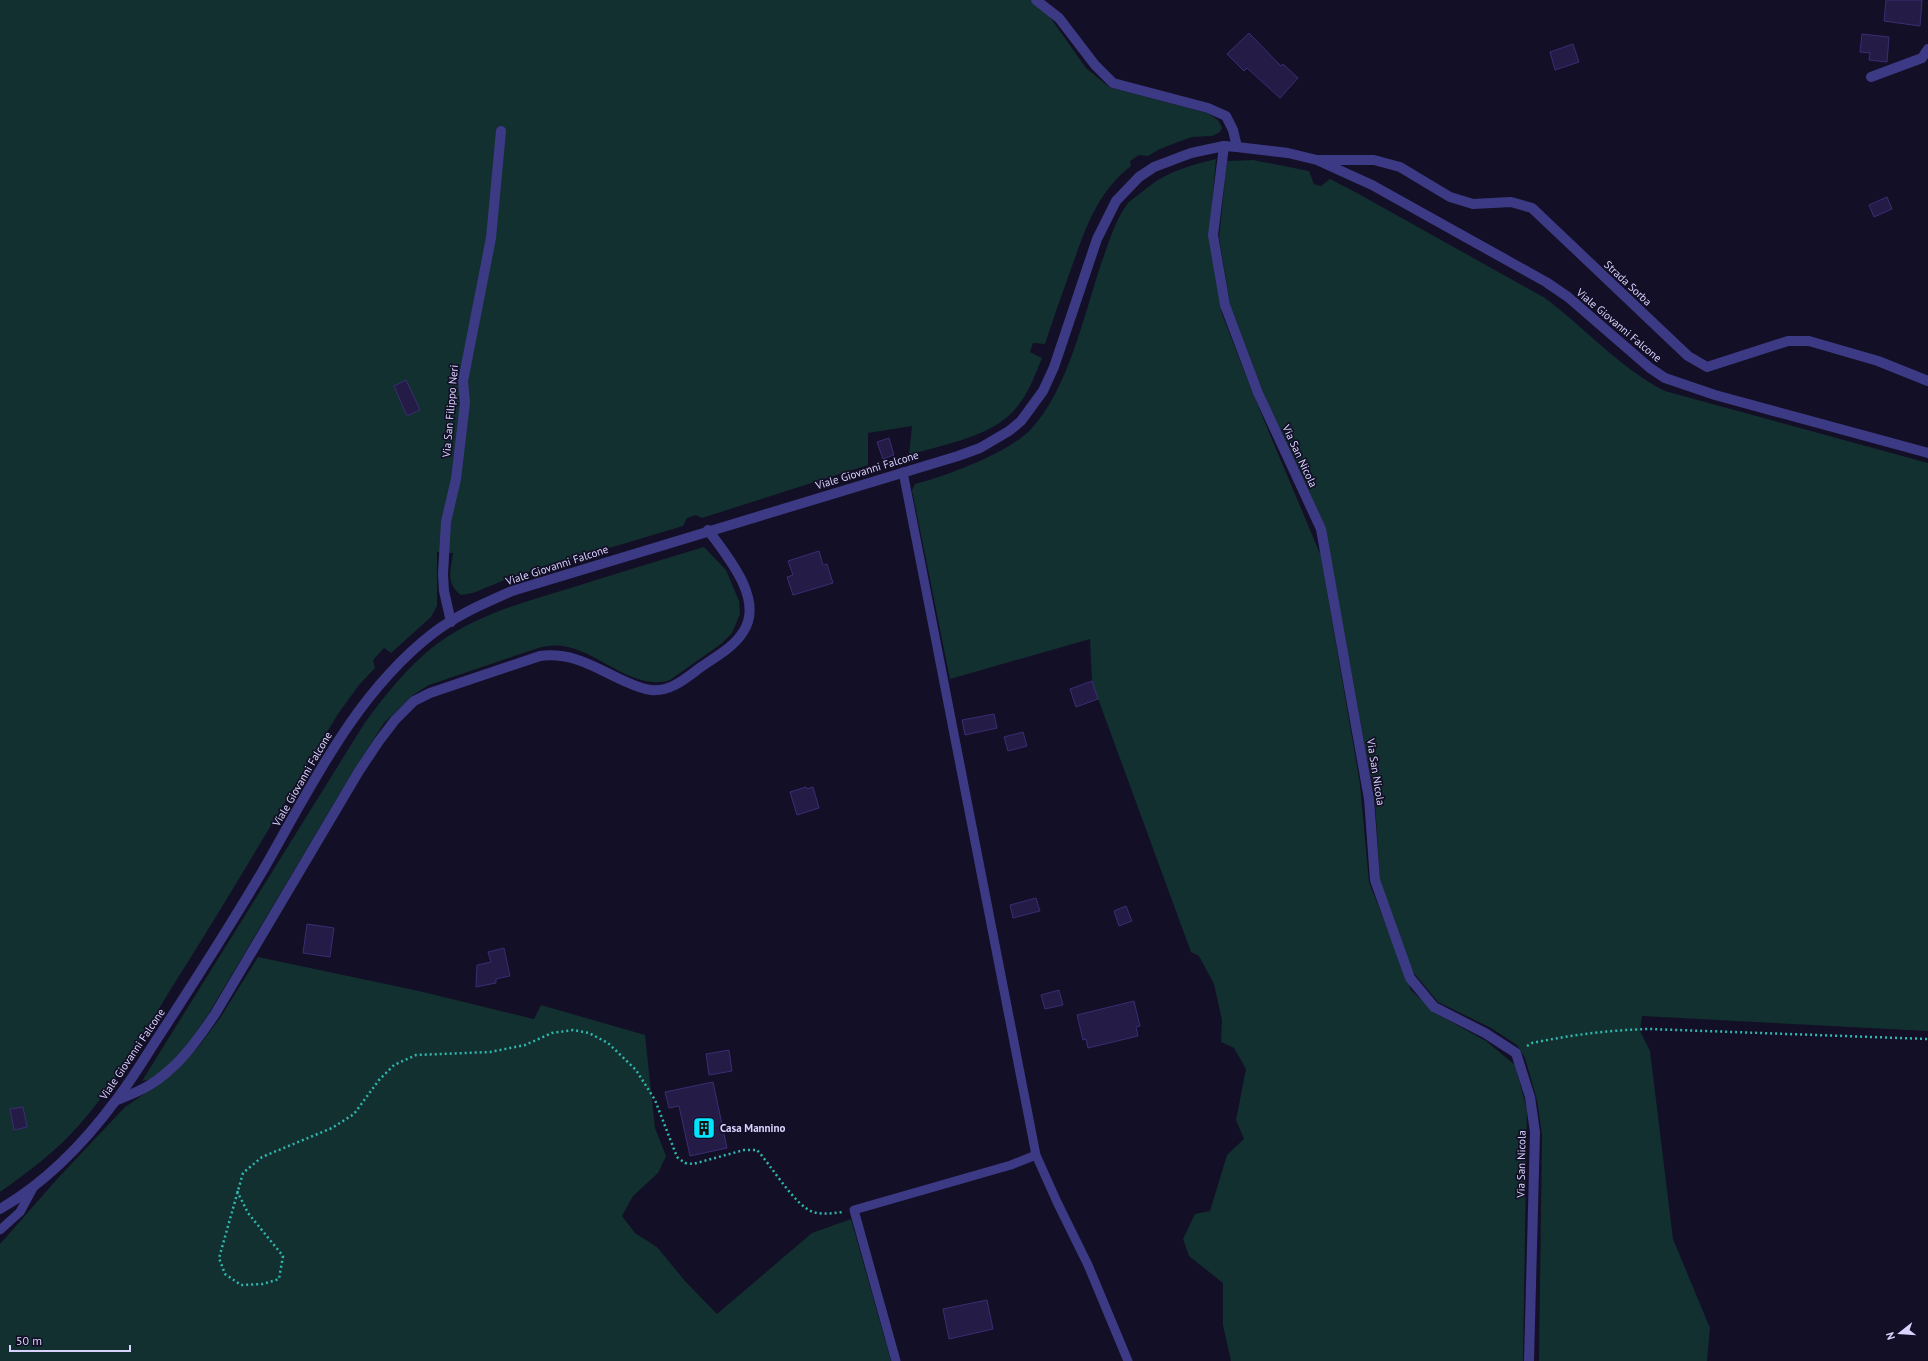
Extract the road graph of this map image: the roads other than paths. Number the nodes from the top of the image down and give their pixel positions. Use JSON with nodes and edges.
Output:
{"nodes":[{"id":1,"x":1036,"y":0,"type":"edge"},
{"id":2,"x":1928,"y":49,"type":"edge"},
{"id":3,"x":1871,"y":78,"type":"dead end"},
{"id":4,"x":501,"y":132,"type":"dead end"},
{"id":5,"x":1224,"y":146,"type":"junction"},
{"id":6,"x":1237,"y":147,"type":"junction"},
{"id":7,"x":1317,"y":160,"type":"junction"},
{"id":8,"x":1928,"y":381,"type":"edge"},
{"id":9,"x":1928,"y":453,"type":"edge"},
{"id":10,"x":903,"y":472,"type":"junction"},
{"id":11,"x":708,"y":530,"type":"junction"},
{"id":12,"x":451,"y":622,"type":"junction"},
{"id":13,"x":117,"y":1100,"type":"junction"},
{"id":14,"x":1036,"y":1155,"type":"junction"},
{"id":15,"x":35,"y":1184,"type":"junction"},
{"id":16,"x":0,"y":1209,"type":"edge"},
{"id":17,"x":0,"y":1230,"type":"edge"},
{"id":18,"x":896,"y":1361,"type":"edge"},
{"id":19,"x":1128,"y":1361,"type":"edge"},
{"id":20,"x":1529,"y":1361,"type":"edge"}],
"edges":[{"from":1,"to":6,"type":"street"},
{"from":2,"to":3,"type":"street"},
{"from":4,"to":12,"type":"street","name":"Via San Filippo Neri"},
{"from":5,"to":6,"type":"street","name":"Viale Giovanni Falcone"},
{"from":5,"to":10,"type":"street","name":"Viale Giovanni Falcone"},
{"from":5,"to":20,"type":"street","name":"Via San Nicola"},
{"from":6,"to":7,"type":"street","name":"Viale Giovanni Falcone"},
{"from":7,"to":8,"type":"street","name":"Strada Sorba"},
{"from":7,"to":9,"type":"street","name":"Viale Giovanni Falcone"},
{"from":10,"to":11,"type":"street","name":"Viale Giovanni Falcone"},
{"from":10,"to":14,"type":"lane"},
{"from":11,"to":12,"type":"street","name":"Viale Giovanni Falcone"},
{"from":11,"to":13,"type":"street"},
{"from":12,"to":13,"type":"street","name":"Viale Giovanni Falcone"},
{"from":13,"to":15,"type":"street","name":"Viale Giovanni Falcone"},
{"from":14,"to":18,"type":"lane"},
{"from":14,"to":19,"type":"lane"},
{"from":15,"to":16,"type":"street","name":"Viale Giovanni Falcone"},
{"from":15,"to":17,"type":"lane"}]}
